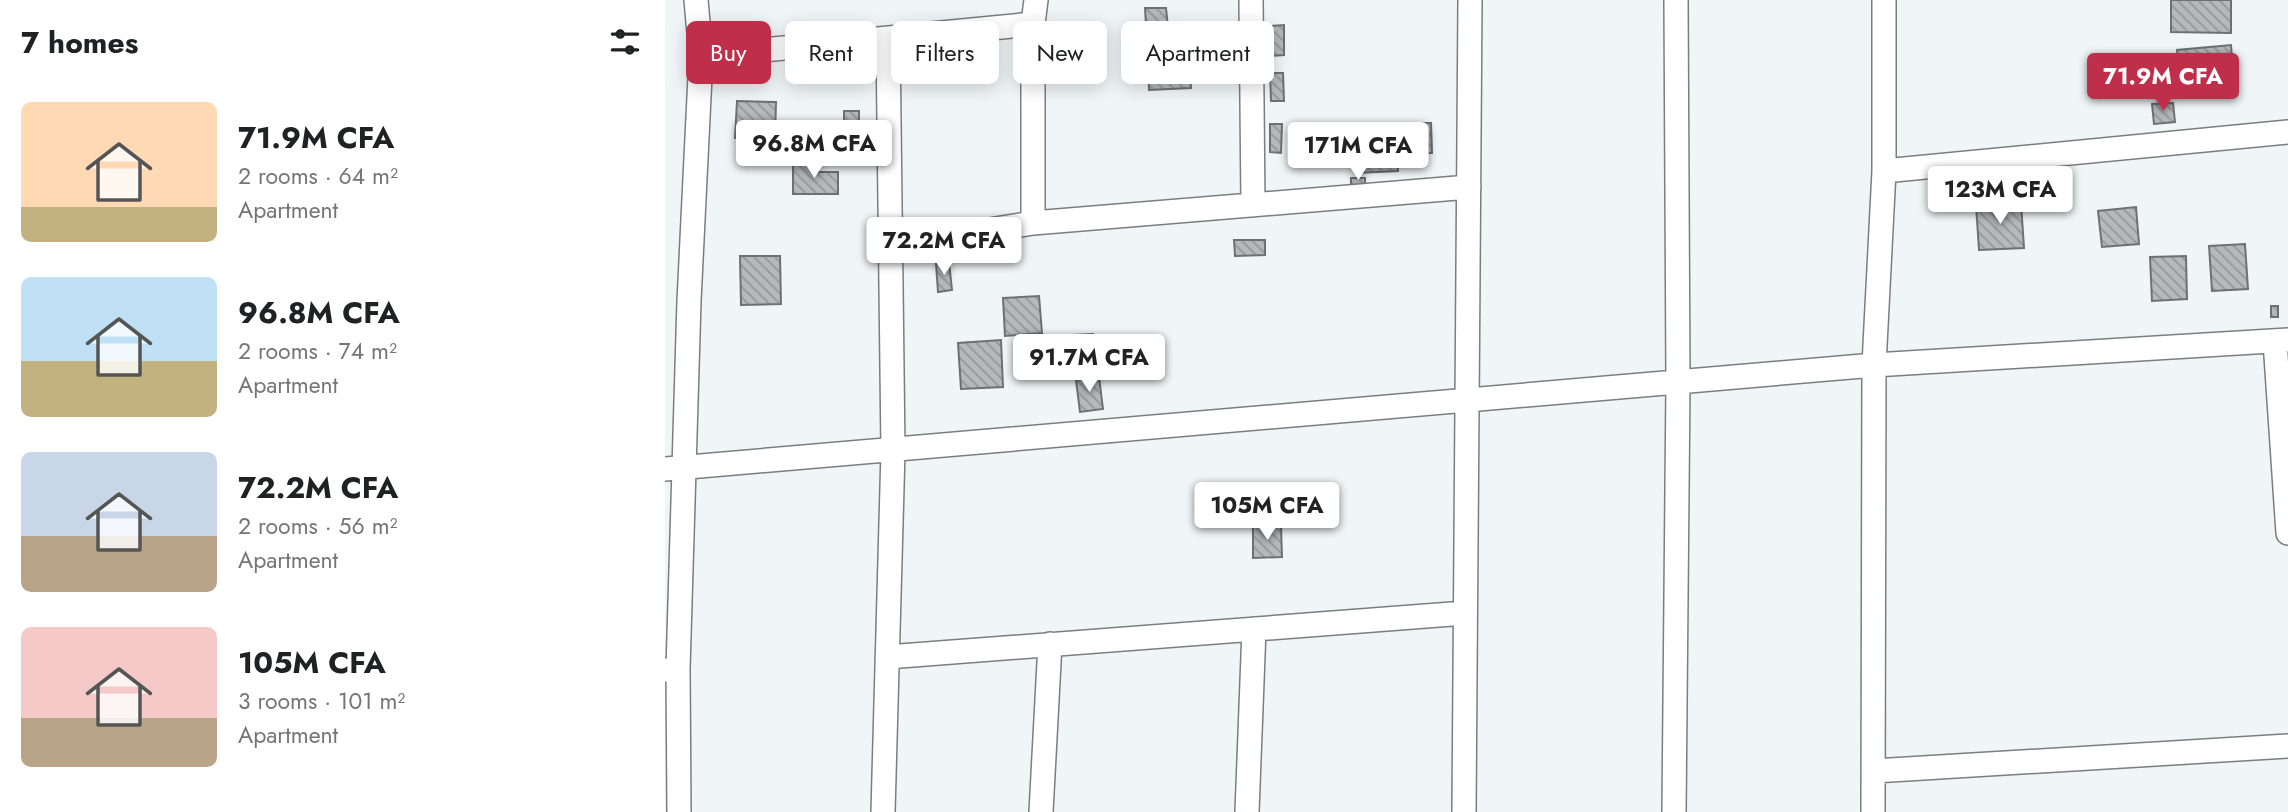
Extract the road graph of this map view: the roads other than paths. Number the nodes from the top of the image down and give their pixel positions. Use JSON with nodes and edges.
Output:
{"nodes":[{"id":1,"x":697,"y":0,"type":"edge"},
{"id":2,"x":1036,"y":0,"type":"edge"},
{"id":3,"x":1251,"y":0,"type":"edge"},
{"id":4,"x":1470,"y":0,"type":"edge"},
{"id":5,"x":1676,"y":0,"type":"edge"},
{"id":6,"x":1884,"y":0,"type":"edge"},
{"id":7,"x":698,"y":21,"type":"edge"},
{"id":8,"x":1033,"y":21,"type":"edge"},
{"id":9,"x":1013,"y":26,"type":"edge"},
{"id":10,"x":888,"y":39,"type":"junction"},
{"id":11,"x":771,"y":48,"type":"edge"},
{"id":12,"x":700,"y":84,"type":"edge"},
{"id":13,"x":1033,"y":84,"type":"edge"},
{"id":14,"x":2288,"y":132,"type":"edge"},
{"id":15,"x":1884,"y":171,"type":"junction"},
{"id":16,"x":1469,"y":187,"type":"junction"},
{"id":17,"x":1254,"y":205,"type":"junction"},
{"id":18,"x":1033,"y":223,"type":"junction"},
{"id":19,"x":890,"y":246,"type":"junction"},
{"id":20,"x":2281,"y":340,"type":"edge"},
{"id":21,"x":1874,"y":365,"type":"junction"},
{"id":22,"x":1678,"y":382,"type":"junction"},
{"id":23,"x":1467,"y":398,"type":"junction"},
{"id":24,"x":893,"y":451,"type":"junction"},
{"id":25,"x":675,"y":468,"type":"edge"},
{"id":26,"x":2288,"y":533,"type":"edge"},
{"id":27,"x":1465,"y":613,"type":"junction"},
{"id":28,"x":1254,"y":629,"type":"junction"},
{"id":29,"x":1050,"y":644,"type":"junction"},
{"id":30,"x":887,"y":657,"type":"junction"},
{"id":31,"x":672,"y":670,"type":"edge"},
{"id":32,"x":2288,"y":746,"type":"edge"},
{"id":33,"x":1874,"y":771,"type":"junction"},
{"id":34,"x":679,"y":812,"type":"edge"},
{"id":35,"x":883,"y":812,"type":"edge"},
{"id":36,"x":1041,"y":812,"type":"edge"},
{"id":37,"x":1247,"y":812,"type":"edge"},
{"id":38,"x":1464,"y":812,"type":"edge"},
{"id":39,"x":1675,"y":812,"type":"edge"},
{"id":40,"x":1873,"y":812,"type":"edge"}],
"edges":[{"from":1,"to":7,"type":"street"},
{"from":2,"to":8,"type":"street"},
{"from":3,"to":17,"type":"street"},
{"from":4,"to":16,"type":"street"},
{"from":5,"to":22,"type":"street"},
{"from":6,"to":15,"type":"street"},
{"from":9,"to":10,"type":"street"},
{"from":10,"to":11,"type":"street"},
{"from":10,"to":19,"type":"street"},
{"from":12,"to":25,"type":"street"},
{"from":13,"to":18,"type":"street"},
{"from":14,"to":15,"type":"street"},
{"from":15,"to":21,"type":"street"},
{"from":16,"to":17,"type":"street"},
{"from":16,"to":23,"type":"street"},
{"from":17,"to":18,"type":"street"},
{"from":18,"to":19,"type":"street"},
{"from":19,"to":24,"type":"street"},
{"from":20,"to":21,"type":"street"},
{"from":20,"to":26,"type":"street"},
{"from":21,"to":22,"type":"street"},
{"from":21,"to":33,"type":"street"},
{"from":22,"to":23,"type":"street"},
{"from":22,"to":39,"type":"street"},
{"from":23,"to":24,"type":"street"},
{"from":23,"to":27,"type":"street"},
{"from":24,"to":25,"type":"street"},
{"from":24,"to":30,"type":"street"},
{"from":25,"to":31,"type":"street"},
{"from":27,"to":28,"type":"street"},
{"from":27,"to":38,"type":"street"},
{"from":28,"to":29,"type":"street"},
{"from":28,"to":37,"type":"street"},
{"from":29,"to":30,"type":"street"},
{"from":29,"to":36,"type":"street"},
{"from":30,"to":35,"type":"street"},
{"from":31,"to":34,"type":"street"},
{"from":32,"to":33,"type":"street"},
{"from":33,"to":40,"type":"street"}]}
